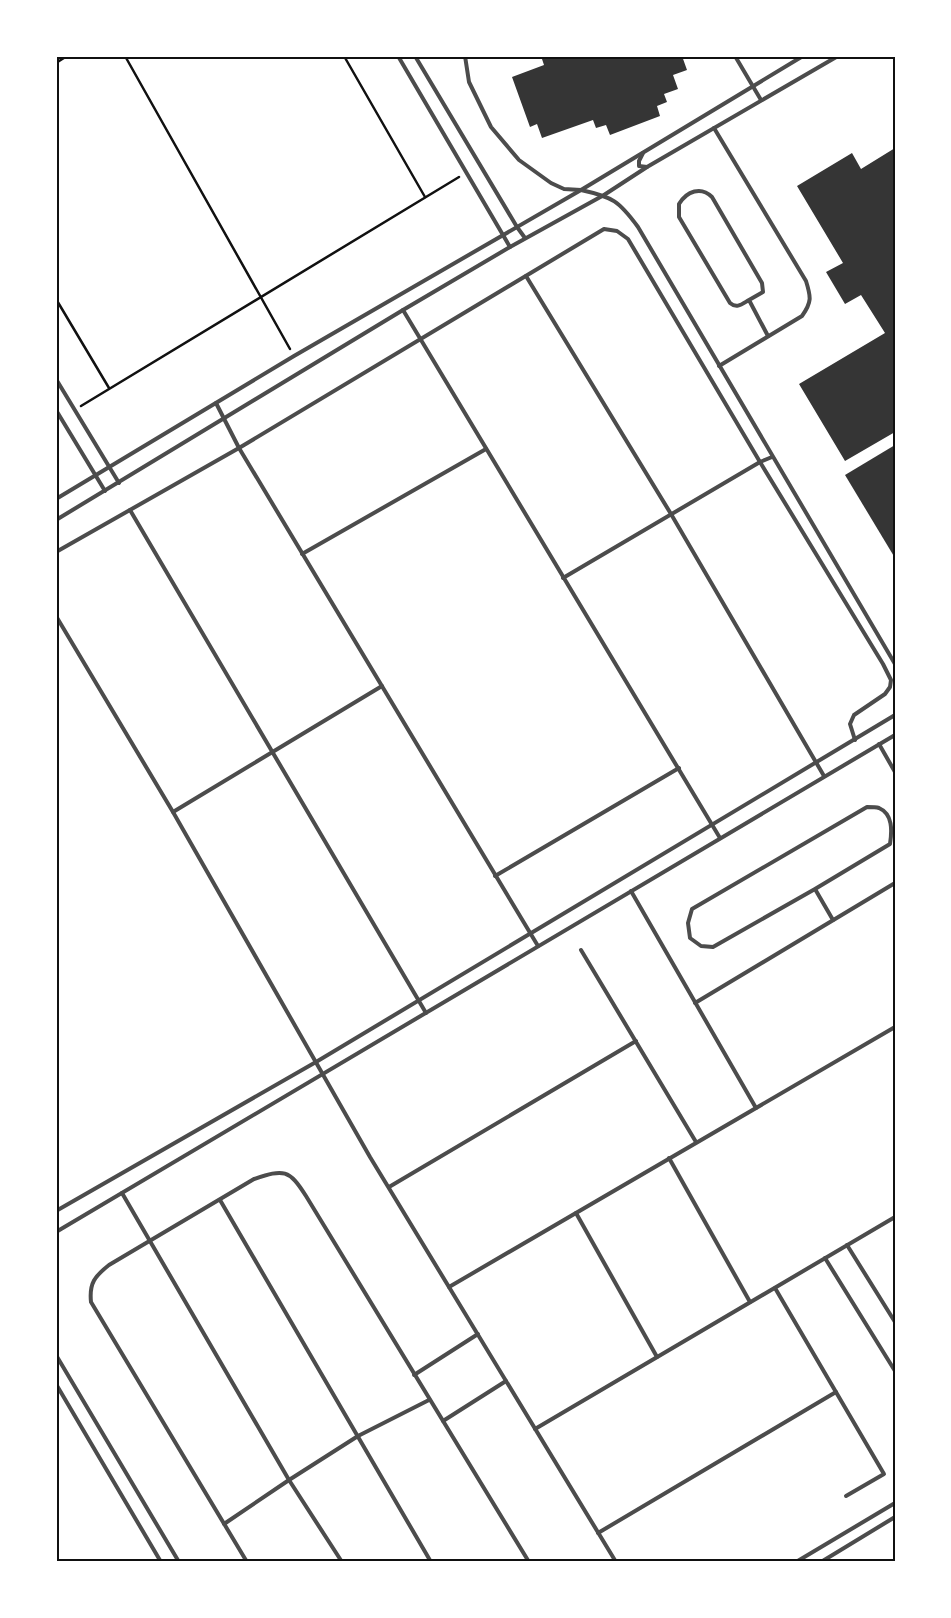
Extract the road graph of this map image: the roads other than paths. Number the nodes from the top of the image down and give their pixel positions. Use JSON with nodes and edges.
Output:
{"nodes":[{"id":1,"x":398,"y":56,"type":"edge"},
{"id":2,"x":415,"y":56,"type":"edge"},
{"id":3,"x":465,"y":56,"type":"edge"},
{"id":4,"x":803,"y":56,"type":"edge"},
{"id":5,"x":838,"y":56,"type":"edge"},
{"id":6,"x":736,"y":57,"type":"edge"},
{"id":7,"x":753,"y":87,"type":"junction"},
{"id":8,"x":761,"y":100,"type":"junction"},
{"id":9,"x":714,"y":128,"type":"junction"},
{"id":10,"x":643,"y":153,"type":"junction"},
{"id":11,"x":646,"y":167,"type":"junction"},
{"id":12,"x":581,"y":190,"type":"junction"},
{"id":13,"x":604,"y":195,"type":"junction"},
{"id":14,"x":517,"y":227,"type":"junction"},
{"id":15,"x":504,"y":235,"type":"junction"},
{"id":16,"x":525,"y":238,"type":"junction"},
{"id":17,"x":510,"y":247,"type":"junction"},
{"id":18,"x":526,"y":276,"type":"junction"},
{"id":19,"x":749,"y":300,"type":"junction"},
{"id":20,"x":403,"y":310,"type":"junction"},
{"id":21,"x":768,"y":336,"type":"junction"},
{"id":22,"x":420,"y":340,"type":"junction"},
{"id":23,"x":719,"y":366,"type":"junction"},
{"id":24,"x":56,"y":379,"type":"edge"},
{"id":25,"x":216,"y":403,"type":"junction"},
{"id":26,"x":56,"y":410,"type":"edge"},
{"id":27,"x":224,"y":418,"type":"junction"},
{"id":28,"x":239,"y":448,"type":"junction"},
{"id":29,"x":486,"y":449,"type":"junction"},
{"id":30,"x":772,"y":457,"type":"junction"},
{"id":31,"x":760,"y":462,"type":"junction"},
{"id":32,"x":110,"y":467,"type":"junction"},
{"id":33,"x":96,"y":476,"type":"junction"},
{"id":34,"x":119,"y":483,"type":"junction"},
{"id":35,"x":105,"y":491,"type":"junction"},
{"id":36,"x":56,"y":499,"type":"edge"},
{"id":37,"x":130,"y":510,"type":"junction"},
{"id":38,"x":672,"y":514,"type":"junction"},
{"id":39,"x":56,"y":520,"type":"edge"},
{"id":40,"x":56,"y":552,"type":"edge"},
{"id":41,"x":302,"y":554,"type":"junction"},
{"id":42,"x":563,"y":578,"type":"junction"},
{"id":43,"x":56,"y":616,"type":"edge"},
{"id":44,"x":895,"y":664,"type":"edge"},
{"id":45,"x":382,"y":686,"type":"junction"},
{"id":46,"x":895,"y":715,"type":"edge"},
{"id":47,"x":895,"y":735,"type":"edge"},
{"id":48,"x":855,"y":740,"type":"junction"},
{"id":49,"x":879,"y":744,"type":"junction"},
{"id":50,"x":272,"y":752,"type":"junction"},
{"id":51,"x":817,"y":762,"type":"junction"},
{"id":52,"x":679,"y":768,"type":"junction"},
{"id":53,"x":895,"y":772,"type":"edge"},
{"id":54,"x":824,"y":776,"type":"junction"},
{"id":55,"x":172,"y":812,"type":"junction"},
{"id":56,"x":713,"y":825,"type":"junction"},
{"id":57,"x":720,"y":838,"type":"junction"},
{"id":58,"x":495,"y":876,"type":"junction"},
{"id":59,"x":895,"y":883,"type":"edge"},
{"id":60,"x":815,"y":889,"type":"junction"},
{"id":61,"x":631,"y":891,"type":"junction"},
{"id":62,"x":833,"y":920,"type":"junction"},
{"id":63,"x":530,"y":934,"type":"junction"},
{"id":64,"x":538,"y":946,"type":"junction"},
{"id":65,"x":581,"y":950,"type":"dead end"},
{"id":66,"x":419,"y":1000,"type":"junction"},
{"id":67,"x":695,"y":1002,"type":"junction"},
{"id":68,"x":426,"y":1013,"type":"junction"},
{"id":69,"x":895,"y":1027,"type":"edge"},
{"id":70,"x":636,"y":1041,"type":"junction"},
{"id":71,"x":316,"y":1062,"type":"junction"},
{"id":72,"x":322,"y":1074,"type":"junction"},
{"id":73,"x":756,"y":1108,"type":"junction"},
{"id":74,"x":696,"y":1142,"type":"junction"},
{"id":75,"x":669,"y":1158,"type":"junction"},
{"id":76,"x":388,"y":1187,"type":"junction"},
{"id":77,"x":122,"y":1193,"type":"junction"},
{"id":78,"x":220,"y":1200,"type":"junction"},
{"id":79,"x":56,"y":1211,"type":"edge"},
{"id":80,"x":576,"y":1213,"type":"junction"},
{"id":81,"x":895,"y":1217,"type":"edge"},
{"id":82,"x":56,"y":1232,"type":"edge"},
{"id":83,"x":150,"y":1241,"type":"junction"},
{"id":84,"x":847,"y":1245,"type":"junction"},
{"id":85,"x":825,"y":1258,"type":"junction"},
{"id":86,"x":449,"y":1287,"type":"junction"},
{"id":87,"x":775,"y":1288,"type":"junction"},
{"id":88,"x":750,"y":1302,"type":"junction"},
{"id":89,"x":895,"y":1322,"type":"edge"},
{"id":90,"x":478,"y":1334,"type":"junction"},
{"id":91,"x":56,"y":1355,"type":"edge"},
{"id":92,"x":657,"y":1357,"type":"junction"},
{"id":93,"x":895,"y":1372,"type":"edge"},
{"id":94,"x":414,"y":1374,"type":"junction"},
{"id":95,"x":506,"y":1381,"type":"junction"},
{"id":96,"x":56,"y":1384,"type":"edge"},
{"id":97,"x":836,"y":1392,"type":"junction"},
{"id":98,"x":429,"y":1400,"type":"junction"},
{"id":99,"x":443,"y":1422,"type":"junction"},
{"id":100,"x":535,"y":1429,"type":"junction"},
{"id":101,"x":358,"y":1436,"type":"junction"},
{"id":102,"x":289,"y":1480,"type":"junction"},
{"id":103,"x":846,"y":1496,"type":"dead end"},
{"id":104,"x":895,"y":1503,"type":"edge"},
{"id":105,"x":895,"y":1517,"type":"edge"},
{"id":106,"x":224,"y":1524,"type":"junction"},
{"id":107,"x":598,"y":1533,"type":"junction"},
{"id":108,"x":161,"y":1562,"type":"edge"},
{"id":109,"x":179,"y":1562,"type":"edge"},
{"id":110,"x":247,"y":1562,"type":"edge"},
{"id":111,"x":342,"y":1562,"type":"edge"},
{"id":112,"x":431,"y":1562,"type":"edge"},
{"id":113,"x":529,"y":1562,"type":"edge"},
{"id":114,"x":616,"y":1562,"type":"edge"},
{"id":115,"x":796,"y":1562,"type":"edge"},
{"id":116,"x":820,"y":1562,"type":"edge"}],
"edges":[{"from":1,"to":15,"type":"lane"},
{"from":2,"to":14,"type":"lane"},
{"from":3,"to":12,"type":"lane"},
{"from":4,"to":7,"type":"lane"},
{"from":5,"to":8,"type":"lane"},
{"from":6,"to":7,"type":"lane"},
{"from":7,"to":8,"type":"lane"},
{"from":7,"to":10,"type":"lane"},
{"from":8,"to":9,"type":"lane"},
{"from":9,"to":11,"type":"lane"},
{"from":9,"to":21,"type":"lane"},
{"from":10,"to":11,"type":"lane"},
{"from":10,"to":12,"type":"lane"},
{"from":11,"to":13,"type":"lane"},
{"from":12,"to":13,"type":"lane"},
{"from":12,"to":14,"type":"lane"},
{"from":13,"to":16,"type":"lane"},
{"from":13,"to":23,"type":"lane"},
{"from":14,"to":15,"type":"lane"},
{"from":14,"to":16,"type":"lane"},
{"from":15,"to":17,"type":"lane"},
{"from":15,"to":25,"type":"lane"},
{"from":16,"to":17,"type":"lane"},
{"from":17,"to":20,"type":"lane"},
{"from":18,"to":22,"type":"lane"},
{"from":18,"to":31,"type":"lane"},
{"from":18,"to":38,"type":"lane"},
{"from":19,"to":19,"type":"lane"},
{"from":19,"to":21,"type":"lane"},
{"from":20,"to":22,"type":"lane"},
{"from":20,"to":27,"type":"lane"},
{"from":21,"to":23,"type":"lane"},
{"from":22,"to":28,"type":"lane"},
{"from":22,"to":29,"type":"lane"},
{"from":23,"to":30,"type":"lane"},
{"from":24,"to":32,"type":"lane"},
{"from":25,"to":27,"type":"lane"},
{"from":25,"to":32,"type":"lane"},
{"from":26,"to":33,"type":"lane"},
{"from":27,"to":28,"type":"lane"},
{"from":27,"to":34,"type":"lane"},
{"from":28,"to":37,"type":"lane"},
{"from":28,"to":41,"type":"lane"},
{"from":29,"to":41,"type":"lane"},
{"from":29,"to":42,"type":"lane"},
{"from":30,"to":31,"type":"lane"},
{"from":30,"to":44,"type":"lane"},
{"from":31,"to":38,"type":"lane"},
{"from":31,"to":48,"type":"lane"},
{"from":32,"to":33,"type":"lane"},
{"from":32,"to":34,"type":"lane"},
{"from":33,"to":35,"type":"lane"},
{"from":33,"to":36,"type":"lane"},
{"from":34,"to":35,"type":"lane"},
{"from":35,"to":39,"type":"lane"},
{"from":37,"to":40,"type":"lane"},
{"from":37,"to":50,"type":"lane"},
{"from":38,"to":42,"type":"lane"},
{"from":38,"to":51,"type":"lane"},
{"from":41,"to":45,"type":"lane"},
{"from":42,"to":52,"type":"lane"},
{"from":43,"to":55,"type":"lane"},
{"from":45,"to":50,"type":"lane"},
{"from":45,"to":58,"type":"lane"},
{"from":46,"to":48,"type":"lane"},
{"from":47,"to":49,"type":"lane"},
{"from":48,"to":51,"type":"lane"},
{"from":49,"to":53,"type":"lane"},
{"from":49,"to":54,"type":"lane"},
{"from":50,"to":55,"type":"lane"},
{"from":50,"to":66,"type":"lane"},
{"from":51,"to":54,"type":"lane"},
{"from":51,"to":56,"type":"lane"},
{"from":52,"to":56,"type":"lane"},
{"from":52,"to":58,"type":"lane"},
{"from":54,"to":57,"type":"lane"},
{"from":55,"to":71,"type":"lane"},
{"from":56,"to":57,"type":"lane"},
{"from":56,"to":63,"type":"lane"},
{"from":57,"to":61,"type":"lane"},
{"from":58,"to":63,"type":"lane"},
{"from":59,"to":62,"type":"lane"},
{"from":60,"to":60,"type":"lane"},
{"from":60,"to":62,"type":"lane"},
{"from":61,"to":64,"type":"lane"},
{"from":61,"to":67,"type":"lane"},
{"from":62,"to":67,"type":"lane"},
{"from":63,"to":64,"type":"lane"},
{"from":63,"to":66,"type":"lane"},
{"from":64,"to":68,"type":"lane"},
{"from":65,"to":70,"type":"lane"},
{"from":66,"to":68,"type":"lane"},
{"from":66,"to":71,"type":"lane"},
{"from":67,"to":73,"type":"lane"},
{"from":68,"to":72,"type":"lane"},
{"from":69,"to":73,"type":"lane"},
{"from":70,"to":74,"type":"lane"},
{"from":70,"to":76,"type":"lane"},
{"from":71,"to":72,"type":"lane"},
{"from":71,"to":79,"type":"lane"},
{"from":72,"to":76,"type":"lane"},
{"from":72,"to":77,"type":"lane"},
{"from":73,"to":74,"type":"lane"},
{"from":74,"to":75,"type":"lane"},
{"from":75,"to":80,"type":"lane"},
{"from":75,"to":88,"type":"lane"},
{"from":76,"to":86,"type":"lane"},
{"from":77,"to":82,"type":"lane"},
{"from":77,"to":83,"type":"lane"},
{"from":78,"to":83,"type":"lane"},
{"from":78,"to":94,"type":"lane"},
{"from":78,"to":101,"type":"lane"},
{"from":80,"to":86,"type":"lane"},
{"from":80,"to":92,"type":"lane"},
{"from":81,"to":84,"type":"lane"},
{"from":83,"to":102,"type":"lane"},
{"from":83,"to":106,"type":"lane"},
{"from":84,"to":85,"type":"lane"},
{"from":84,"to":89,"type":"lane"},
{"from":85,"to":87,"type":"lane"},
{"from":85,"to":93,"type":"lane"},
{"from":86,"to":90,"type":"lane"},
{"from":87,"to":88,"type":"lane"},
{"from":87,"to":97,"type":"lane"},
{"from":88,"to":92,"type":"lane"},
{"from":90,"to":94,"type":"lane"},
{"from":90,"to":95,"type":"lane"},
{"from":91,"to":109,"type":"lane"},
{"from":92,"to":100,"type":"lane"},
{"from":94,"to":98,"type":"lane"},
{"from":95,"to":99,"type":"lane"},
{"from":95,"to":100,"type":"lane"},
{"from":96,"to":108,"type":"lane"},
{"from":97,"to":103,"type":"lane"},
{"from":97,"to":107,"type":"lane"},
{"from":98,"to":99,"type":"lane"},
{"from":98,"to":101,"type":"lane"},
{"from":99,"to":113,"type":"lane"},
{"from":100,"to":107,"type":"lane"},
{"from":101,"to":102,"type":"lane"},
{"from":101,"to":112,"type":"lane"},
{"from":102,"to":106,"type":"lane"},
{"from":102,"to":111,"type":"lane"},
{"from":104,"to":115,"type":"lane"},
{"from":105,"to":116,"type":"lane"},
{"from":106,"to":110,"type":"lane"},
{"from":107,"to":114,"type":"lane"}]}
